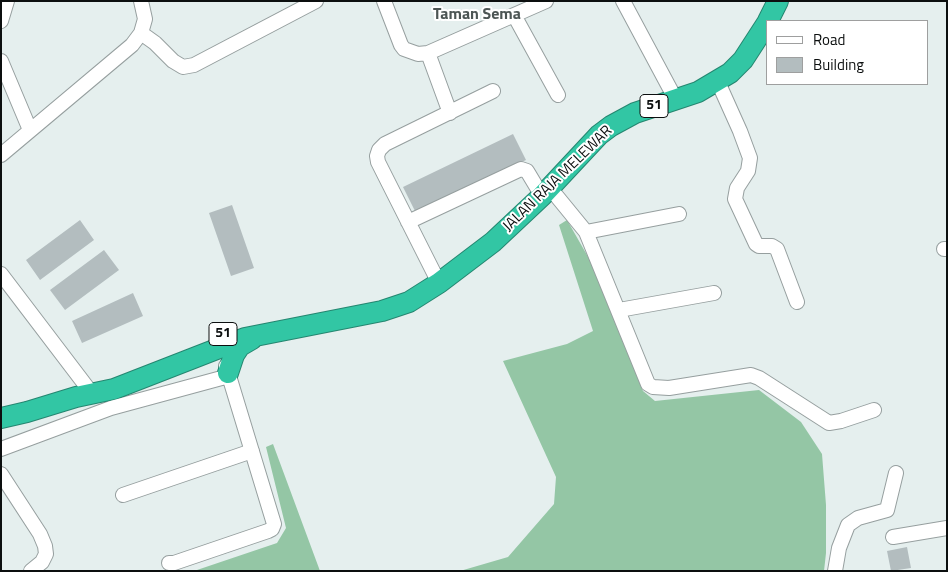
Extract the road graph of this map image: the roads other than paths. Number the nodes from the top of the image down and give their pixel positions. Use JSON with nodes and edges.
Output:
{"nodes":[{"id":1,"x":6,"y":1,"type":"edge"},
{"id":2,"x":141,"y":1,"type":"edge"},
{"id":3,"x":316,"y":1,"type":"edge"},
{"id":4,"x":384,"y":1,"type":"edge"},
{"id":5,"x":546,"y":1,"type":"edge"},
{"id":6,"x":623,"y":1,"type":"edge"},
{"id":7,"x":778,"y":1,"type":"edge"},
{"id":8,"x":526,"y":5,"type":"edge"},
{"id":9,"x":514,"y":15,"type":"junction"},
{"id":10,"x":768,"y":20,"type":"edge"},
{"id":11,"x":1,"y":21,"type":"edge"},
{"id":12,"x":766,"y":24,"type":"edge"},
{"id":13,"x":141,"y":33,"type":"junction"},
{"id":14,"x":428,"y":53,"type":"junction"},
{"id":15,"x":1,"y":61,"type":"edge"},
{"id":16,"x":718,"y":82,"type":"junction"},
{"id":17,"x":493,"y":91,"type":"dead end"},
{"id":18,"x":558,"y":95,"type":"dead end"},
{"id":19,"x":676,"y":100,"type":"junction"},
{"id":20,"x":450,"y":113,"type":"junction"},
{"id":21,"x":30,"y":130,"type":"junction"},
{"id":22,"x":1,"y":155,"type":"edge"},
{"id":23,"x":546,"y":192,"type":"junction"},
{"id":24,"x":678,"y":214,"type":"dead end"},
{"id":25,"x":408,"y":222,"type":"junction"},
{"id":26,"x":586,"y":232,"type":"junction"},
{"id":27,"x":1,"y":274,"type":"edge"},
{"id":28,"x":439,"y":283,"type":"junction"},
{"id":29,"x":714,"y":293,"type":"dead end"},
{"id":30,"x":797,"y":302,"type":"dead end"},
{"id":31,"x":619,"y":310,"type":"junction"},
{"id":32,"x":365,"y":314,"type":"junction"},
{"id":33,"x":277,"y":330,"type":"junction"},
{"id":34,"x":220,"y":347,"type":"junction"},
{"id":35,"x":182,"y":356,"type":"junction"},
{"id":36,"x":229,"y":374,"type":"junction"},
{"id":37,"x":86,"y":394,"type":"junction"},
{"id":38,"x":874,"y":410,"type":"dead end"},
{"id":39,"x":1,"y":418,"type":"edge"},
{"id":40,"x":1,"y":449,"type":"edge"},
{"id":41,"x":252,"y":451,"type":"junction"},
{"id":42,"x":896,"y":473,"type":"dead end"},
{"id":43,"x":1,"y":474,"type":"edge"},
{"id":44,"x":123,"y":496,"type":"dead end"},
{"id":45,"x":947,"y":528,"type":"edge"},
{"id":46,"x":893,"y":537,"type":"dead end"},
{"id":47,"x":169,"y":563,"type":"dead end"},
{"id":48,"x":31,"y":571,"type":"edge"},
{"id":49,"x":834,"y":571,"type":"edge"}],
"edges":[{"from":1,"to":11,"type":"street"},
{"from":2,"to":13,"type":"street"},
{"from":3,"to":13,"type":"street"},
{"from":4,"to":14,"type":"street"},
{"from":5,"to":8,"type":"street"},
{"from":6,"to":19,"type":"street"},
{"from":7,"to":10,"type":"highway","name":"JALAN RAJA MELEWAR","number":"51"},
{"from":8,"to":9,"type":"street"},
{"from":9,"to":14,"type":"street"},
{"from":9,"to":18,"type":"street"},
{"from":12,"to":16,"type":"highway","name":"JALAN RAJA MELEWAR","number":"51"},
{"from":13,"to":21,"type":"street"},
{"from":14,"to":20,"type":"street"},
{"from":15,"to":21,"type":"street"},
{"from":16,"to":19,"type":"highway","name":"JALAN RAJA MELEWAR","number":"51"},
{"from":16,"to":30,"type":"street"},
{"from":17,"to":20,"type":"street"},
{"from":19,"to":23,"type":"highway","name":"JALAN RAJA MELEWAR","number":"51"},
{"from":20,"to":25,"type":"street"},
{"from":21,"to":22,"type":"street"},
{"from":23,"to":25,"type":"street"},
{"from":23,"to":26,"type":"street"},
{"from":23,"to":28,"type":"highway","name":"JALAN RAJA MELEWAR","number":"51"},
{"from":24,"to":26,"type":"street"},
{"from":25,"to":28,"type":"street"},
{"from":26,"to":31,"type":"street"},
{"from":27,"to":37,"type":"street"},
{"from":28,"to":32,"type":"highway","name":"JALAN RAJA MELEWAR","number":"51"},
{"from":29,"to":31,"type":"street"},
{"from":31,"to":38,"type":"street"},
{"from":32,"to":33,"type":"highway","name":"JALAN RAJA MELEWAR","number":"51"},
{"from":32,"to":35,"type":"highway","name":"JALAN RAJA MELEWAR","number":"51"},
{"from":33,"to":34,"type":"highway","name":"JALAN RAJA MELEWAR","number":"51"},
{"from":33,"to":36,"type":"highway"},
{"from":34,"to":35,"type":"highway","name":"JALAN RAJA MELEWAR","number":"51"},
{"from":34,"to":36,"type":"street"},
{"from":35,"to":36,"type":"highway"},
{"from":35,"to":37,"type":"highway","name":"JALAN RAJA MELEWAR","number":"51"},
{"from":36,"to":40,"type":"street"},
{"from":36,"to":41,"type":"street"},
{"from":37,"to":39,"type":"highway","name":"JALAN RAJA MELEWAR","number":"51"},
{"from":41,"to":44,"type":"street"},
{"from":41,"to":47,"type":"street"},
{"from":42,"to":49,"type":"street"},
{"from":43,"to":48,"type":"street"},
{"from":45,"to":46,"type":"street"}]}
